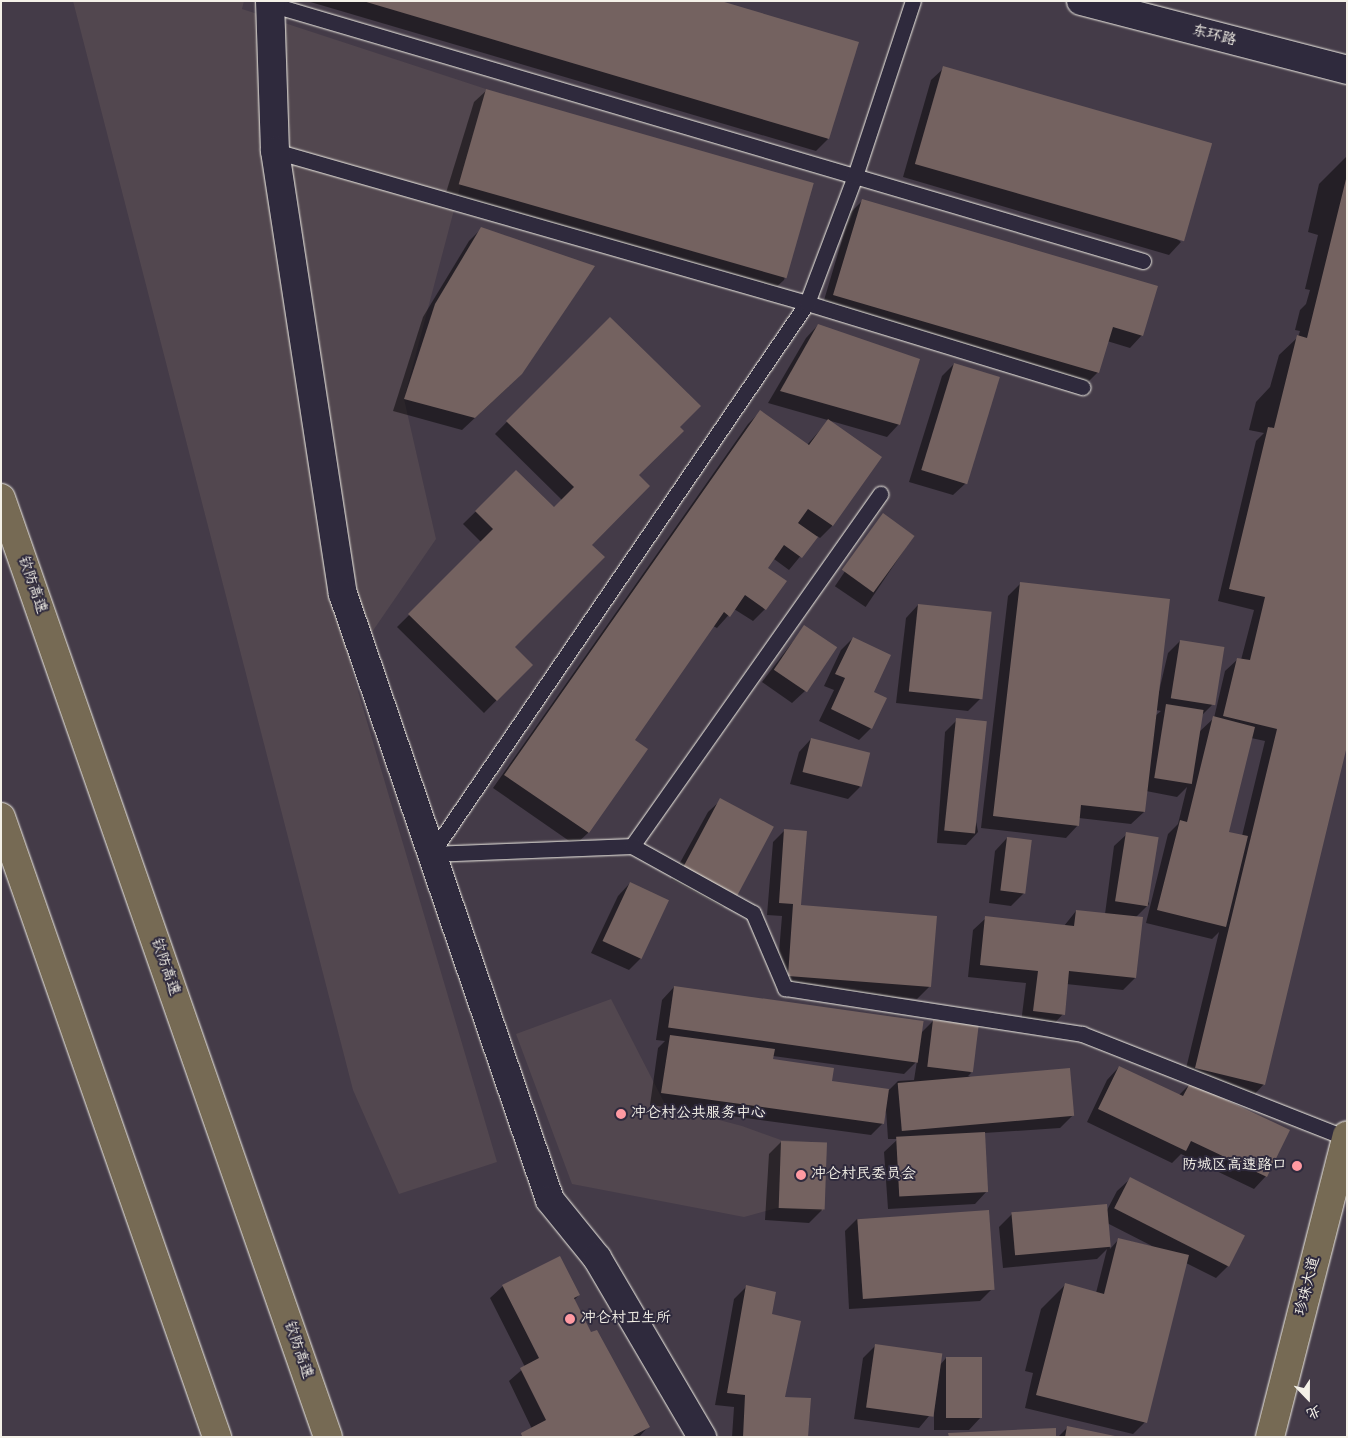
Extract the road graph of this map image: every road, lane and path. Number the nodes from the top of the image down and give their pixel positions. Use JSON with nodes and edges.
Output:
{"nodes":[{"id":1,"x":913,"y":1,"type":"edge"},
{"id":2,"x":1082,"y":1,"type":"edge"},
{"id":3,"x":270,"y":2,"type":"edge"},
{"id":4,"x":1347,"y":70,"type":"edge"},
{"id":5,"x":275,"y":151,"type":"junction"},
{"id":6,"x":855,"y":176,"type":"junction"},
{"id":7,"x":1143,"y":261,"type":"dead end"},
{"id":8,"x":807,"y":303,"type":"junction"},
{"id":9,"x":1082,"y":387,"type":"dead end"},
{"id":10,"x":880,"y":494,"type":"dead end"},
{"id":11,"x":1,"y":498,"type":"edge"},
{"id":12,"x":1,"y":817,"type":"edge"},
{"id":13,"x":632,"y":846,"type":"junction"},
{"id":14,"x":431,"y":854,"type":"junction"},
{"id":15,"x":1346,"y":1137,"type":"edge"},
{"id":16,"x":217,"y":1437,"type":"edge"},
{"id":17,"x":328,"y":1437,"type":"edge"},
{"id":18,"x":702,"y":1437,"type":"edge"},
{"id":19,"x":1270,"y":1437,"type":"edge"}],
"edges":[{"from":1,"to":6,"type":"lane"},
{"from":2,"to":4,"type":"street","name":"东环路"},
{"from":3,"to":5,"type":"street"},
{"from":3,"to":6,"type":"lane"},
{"from":5,"to":8,"type":"lane"},
{"from":5,"to":14,"type":"street"},
{"from":6,"to":7,"type":"lane"},
{"from":6,"to":8,"type":"lane"},
{"from":8,"to":9,"type":"lane"},
{"from":8,"to":14,"type":"lane"},
{"from":10,"to":13,"type":"lane"},
{"from":11,"to":17,"type":"main road","name":"钦防高速"},
{"from":12,"to":16,"type":"main road"},
{"from":13,"to":14,"type":"lane"},
{"from":13,"to":15,"type":"lane"},
{"from":14,"to":18,"type":"street"},
{"from":15,"to":19,"type":"main road","name":"珍珠大道"}]}
